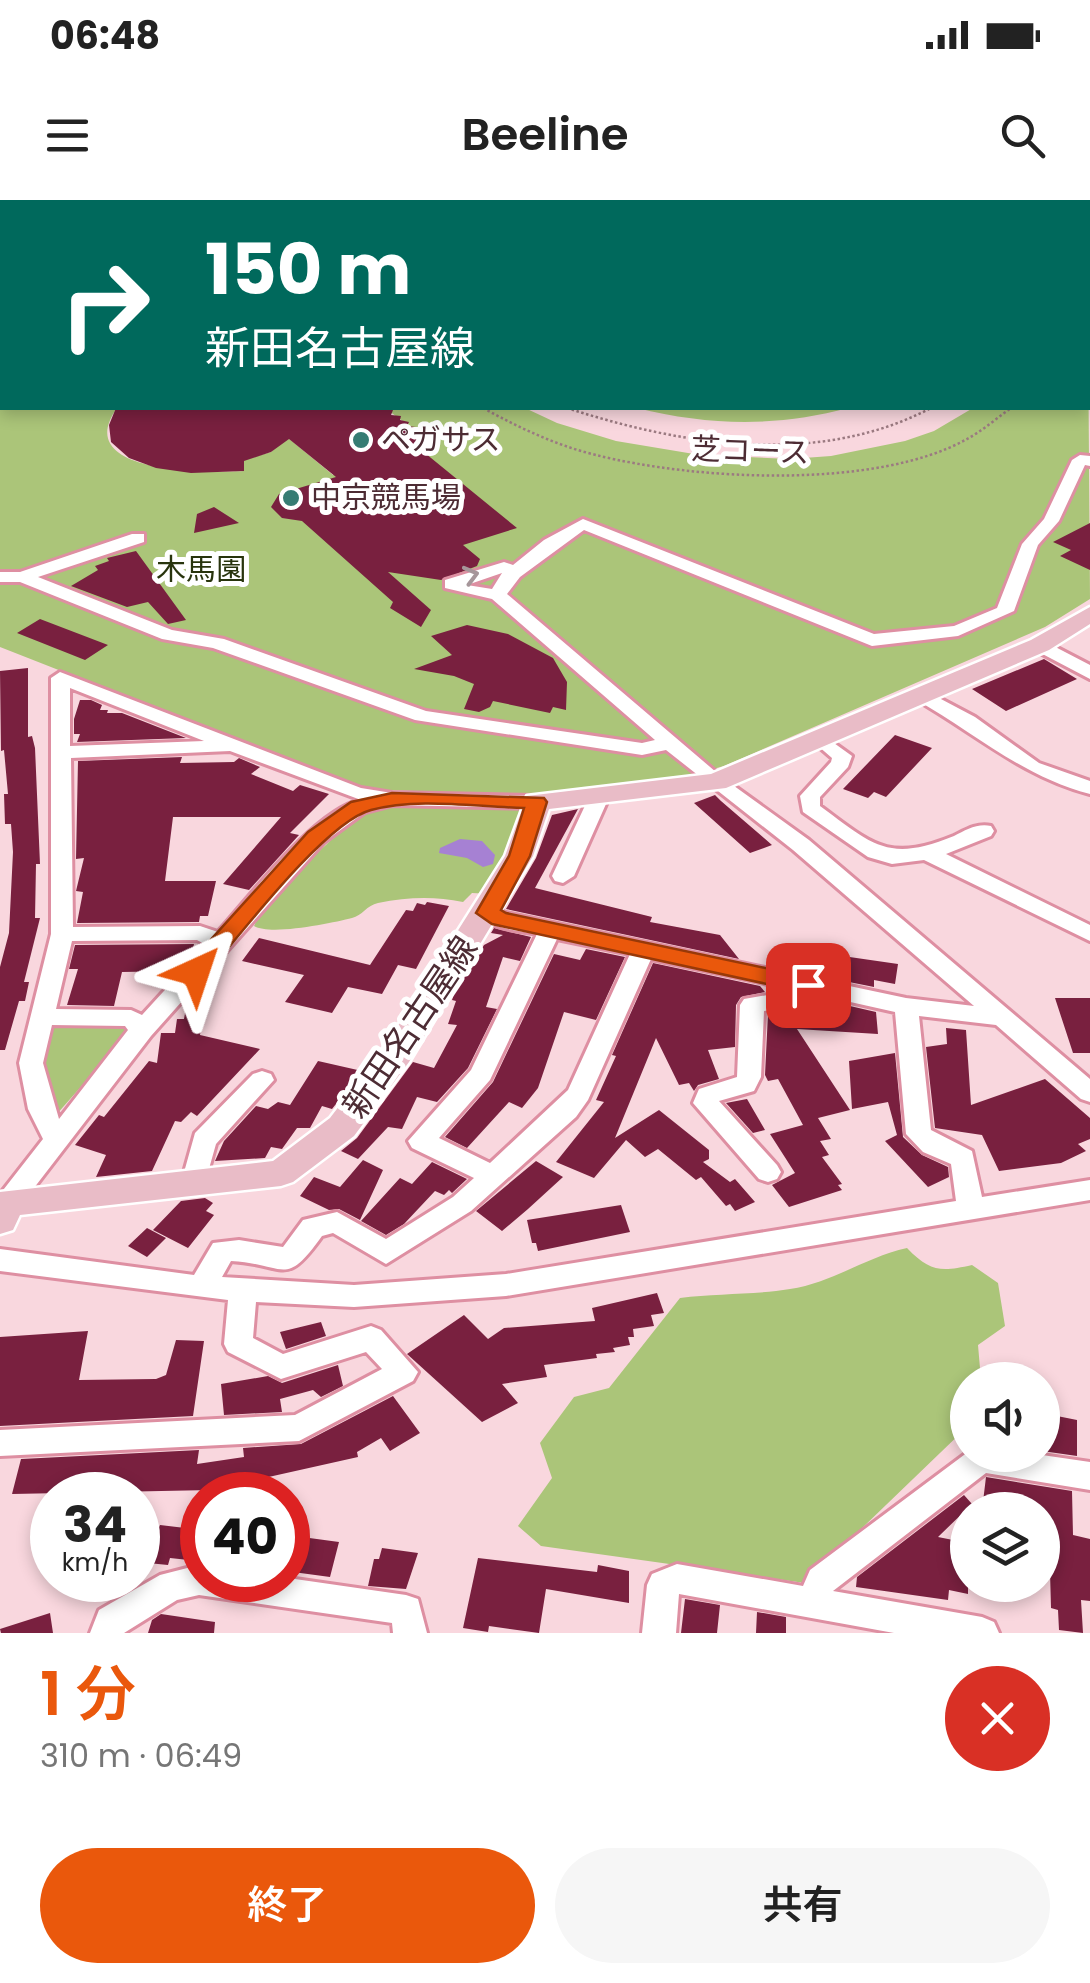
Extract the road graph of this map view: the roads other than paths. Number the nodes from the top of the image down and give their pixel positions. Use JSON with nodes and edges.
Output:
{"nodes":[{"id":1,"x":1090,"y":461,"type":"edge"},
{"id":2,"x":138,"y":538,"type":"dead end"},
{"id":3,"x":514,"y":573,"type":"junction"},
{"id":4,"x":0,"y":577,"type":"edge"},
{"id":5,"x":22,"y":577,"type":"junction"},
{"id":6,"x":498,"y":595,"type":"junction"},
{"id":7,"x":1090,"y":614,"type":"edge"},
{"id":8,"x":1040,"y":645,"type":"junction"},
{"id":9,"x":1090,"y":673,"type":"edge"},
{"id":10,"x":922,"y":695,"type":"junction"},
{"id":11,"x":820,"y":739,"type":"junction"},
{"id":12,"x":670,"y":743,"type":"junction"},
{"id":13,"x":238,"y":746,"type":"junction"},
{"id":14,"x":58,"y":752,"type":"junction"},
{"id":15,"x":716,"y":782,"type":"junction"},
{"id":16,"x":1090,"y":788,"type":"edge"},
{"id":17,"x":600,"y":795,"type":"junction"},
{"id":18,"x":392,"y":799,"type":"junction"},
{"id":19,"x":536,"y":802,"type":"junction"},
{"id":20,"x":984,"y":831,"type":"dead end"},
{"id":21,"x":929,"y":854,"type":"junction"},
{"id":22,"x":564,"y":876,"type":"dead end"},
{"id":23,"x":488,"y":913,"type":"junction"},
{"id":24,"x":552,"y":929,"type":"junction"},
{"id":25,"x":62,"y":934,"type":"junction"},
{"id":26,"x":1090,"y":934,"type":"edge"},
{"id":27,"x":222,"y":943,"type":"junction"},
{"id":28,"x":644,"y":949,"type":"junction"},
{"id":29,"x":841,"y":992,"type":"junction"},
{"id":30,"x":906,"y":1006,"type":"junction"},
{"id":31,"x":42,"y":1017,"type":"junction"},
{"id":32,"x":1003,"y":1018,"type":"junction"},
{"id":33,"x":142,"y":1030,"type":"junction"},
{"id":34,"x":262,"y":1080,"type":"dead end"},
{"id":35,"x":1090,"y":1093,"type":"edge"},
{"id":36,"x":56,"y":1140,"type":"junction"},
{"id":37,"x":768,"y":1172,"type":"dead end"},
{"id":38,"x":493,"y":1176,"type":"junction"},
{"id":39,"x":194,"y":1183,"type":"junction"},
{"id":40,"x":1090,"y":1190,"type":"edge"},
{"id":41,"x":971,"y":1210,"type":"junction"},
{"id":42,"x":4,"y":1212,"type":"edge"},
{"id":43,"x":0,"y":1260,"type":"edge"},
{"id":44,"x":201,"y":1286,"type":"junction"},
{"id":45,"x":243,"y":1291,"type":"junction"},
{"id":46,"x":0,"y":1443,"type":"edge"},
{"id":47,"x":1090,"y":1476,"type":"edge"},
{"id":48,"x":833,"y":1614,"type":"edge"},
{"id":49,"x":107,"y":1633,"type":"edge"},
{"id":50,"x":410,"y":1633,"type":"edge"},
{"id":51,"x":659,"y":1633,"type":"edge"},
{"id":52,"x":982,"y":1633,"type":"edge"}],
"edges":[{"from":1,"to":3,"type":"street"},
{"from":2,"to":5,"type":"street"},
{"from":3,"to":6,"type":"street"},
{"from":6,"to":3,"type":"street","one_way":true},
{"from":4,"to":5,"type":"street"},
{"from":5,"to":12,"type":"street"},
{"from":6,"to":12,"type":"street"},
{"from":7,"to":8,"type":"main road"},
{"from":8,"to":9,"type":"street"},
{"from":8,"to":10,"type":"main road"},
{"from":10,"to":11,"type":"main road"},
{"from":10,"to":16,"type":"street"},
{"from":11,"to":15,"type":"main road"},
{"from":11,"to":21,"type":"street"},
{"from":12,"to":15,"type":"street"},
{"from":13,"to":14,"type":"street"},
{"from":13,"to":14,"type":"street"},
{"from":13,"to":18,"type":"street"},
{"from":14,"to":25,"type":"street"},
{"from":15,"to":17,"type":"main road"},
{"from":15,"to":32,"type":"street"},
{"from":17,"to":19,"type":"main road"},
{"from":17,"to":22,"type":"street"},
{"from":18,"to":19,"type":"street"},
{"from":18,"to":27,"type":"street"},
{"from":19,"to":23,"type":"main road","name":"新田名古屋線"},
{"from":20,"to":21,"type":"street"},
{"from":21,"to":26,"type":"street"},
{"from":23,"to":24,"type":"street"},
{"from":23,"to":39,"type":"main road","name":"新田名古屋線"},
{"from":24,"to":28,"type":"street"},
{"from":24,"to":38,"type":"street"},
{"from":25,"to":27,"type":"street"},
{"from":25,"to":31,"type":"street"},
{"from":27,"to":33,"type":"street"},
{"from":28,"to":29,"type":"street"},
{"from":28,"to":38,"type":"street"},
{"from":29,"to":30,"type":"street"},
{"from":29,"to":37,"type":"street"},
{"from":30,"to":32,"type":"street"},
{"from":30,"to":41,"type":"street"},
{"from":31,"to":33,"type":"street"},
{"from":31,"to":36,"type":"street"},
{"from":32,"to":35,"type":"street"},
{"from":33,"to":36,"type":"street"},
{"from":34,"to":39,"type":"street"},
{"from":36,"to":42,"type":"street"},
{"from":38,"to":44,"type":"street"},
{"from":39,"to":42,"type":"main road","name":"新田名古屋線"},
{"from":40,"to":41,"type":"street"},
{"from":41,"to":45,"type":"street"},
{"from":43,"to":44,"type":"street"},
{"from":44,"to":45,"type":"street"},
{"from":45,"to":46,"type":"street"},
{"from":47,"to":48,"type":"street"},
{"from":48,"to":51,"type":"street"},
{"from":48,"to":52,"type":"street"},
{"from":49,"to":50,"type":"street"}]}
